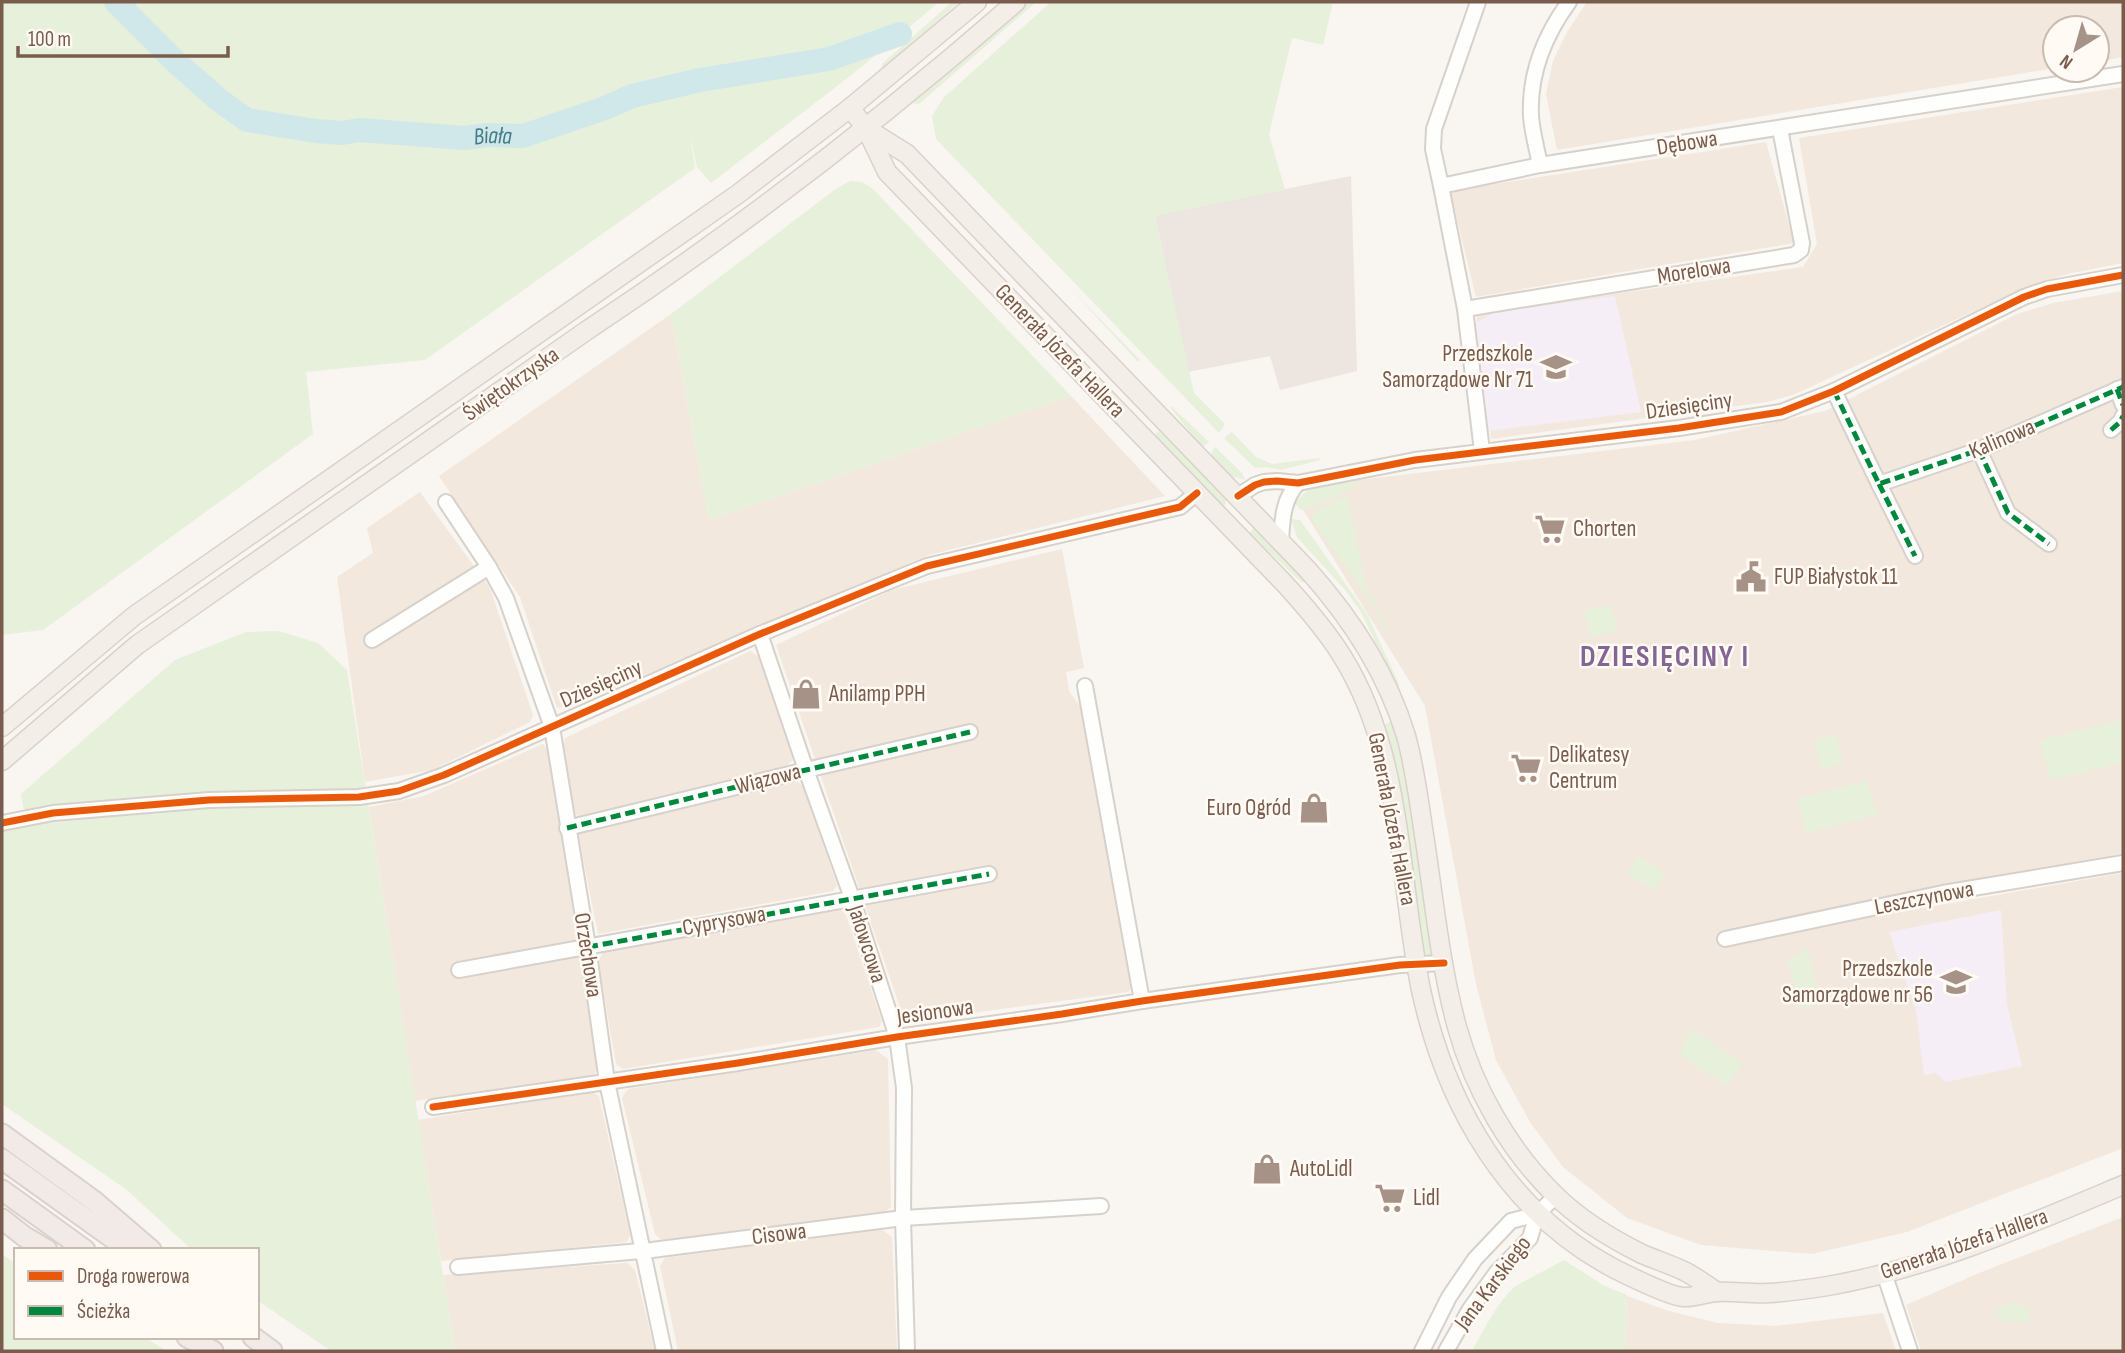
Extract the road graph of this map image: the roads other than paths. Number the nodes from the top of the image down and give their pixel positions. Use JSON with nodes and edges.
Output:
{"nodes":[{"id":1,"x":977,"y":2,"type":"edge"},
{"id":2,"x":1016,"y":2,"type":"edge"},
{"id":3,"x":1478,"y":2,"type":"edge"},
{"id":4,"x":1569,"y":2,"type":"edge"},
{"id":5,"x":2123,"y":74,"type":"edge"},
{"id":6,"x":850,"y":108,"type":"junction"},
{"id":7,"x":866,"y":128,"type":"junction"},
{"id":8,"x":1780,"y":129,"type":"junction"},
{"id":9,"x":1540,"y":165,"type":"junction"},
{"id":10,"x":1441,"y":186,"type":"junction"},
{"id":11,"x":2123,"y":275,"type":"edge"},
{"id":12,"x":1051,"y":303,"type":"junction"},
{"id":13,"x":1465,"y":309,"type":"junction"},
{"id":14,"x":1033,"y":323,"type":"junction"},
{"id":15,"x":2120,"y":388,"type":"edge"},
{"id":16,"x":1834,"y":391,"type":"junction"},
{"id":17,"x":2123,"y":405,"type":"edge"},
{"id":18,"x":2123,"y":416,"type":"edge"},
{"id":19,"x":2111,"y":429,"type":"dead end"},
{"id":20,"x":1979,"y":450,"type":"junction"},
{"id":21,"x":1482,"y":451,"type":"junction"},
{"id":22,"x":1298,"y":483,"type":"junction"},
{"id":23,"x":1879,"y":484,"type":"junction"},
{"id":24,"x":1197,"y":493,"type":"junction"},
{"id":25,"x":1238,"y":496,"type":"junction"},
{"id":26,"x":446,"y":502,"type":"dead end"},
{"id":27,"x":1281,"y":541,"type":"junction"},
{"id":28,"x":2049,"y":544,"type":"dead end"},
{"id":29,"x":1915,"y":556,"type":"dead end"},
{"id":30,"x":489,"y":567,"type":"junction"},
{"id":31,"x":760,"y":634,"type":"junction"},
{"id":32,"x":372,"y":640,"type":"dead end"},
{"id":33,"x":1085,"y":686,"type":"dead end"},
{"id":34,"x":1396,"y":709,"type":"junction"},
{"id":35,"x":1373,"y":721,"type":"junction"},
{"id":36,"x":2,"y":727,"type":"edge"},
{"id":37,"x":552,"y":727,"type":"junction"},
{"id":38,"x":970,"y":732,"type":"dead end"},
{"id":39,"x":2,"y":761,"type":"edge"},
{"id":40,"x":806,"y":770,"type":"junction"},
{"id":41,"x":2,"y":823,"type":"edge"},
{"id":42,"x":567,"y":828,"type":"junction"},
{"id":43,"x":2123,"y":863,"type":"edge"},
{"id":44,"x":989,"y":874,"type":"dead end"},
{"id":45,"x":852,"y":898,"type":"junction"},
{"id":46,"x":1725,"y":939,"type":"dead end"},
{"id":47,"x":588,"y":947,"type":"junction"},
{"id":48,"x":1417,"y":963,"type":"junction"},
{"id":49,"x":1444,"y":963,"type":"junction"},
{"id":50,"x":459,"y":970,"type":"dead end"},
{"id":51,"x":1142,"y":1000,"type":"junction"},
{"id":52,"x":897,"y":1037,"type":"junction"},
{"id":53,"x":607,"y":1082,"type":"junction"},
{"id":54,"x":432,"y":1107,"type":"dead end"},
{"id":55,"x":2,"y":1134,"type":"edge"},
{"id":56,"x":1510,"y":1140,"type":"junction"},
{"id":57,"x":1489,"y":1156,"type":"junction"},
{"id":58,"x":2,"y":1159,"type":"edge"},
{"id":59,"x":2123,"y":1185,"type":"edge"},
{"id":60,"x":2,"y":1190,"type":"edge"},
{"id":61,"x":1556,"y":1196,"type":"junction"},
{"id":62,"x":1101,"y":1206,"type":"dead end"},
{"id":63,"x":1537,"y":1214,"type":"junction"},
{"id":64,"x":2,"y":1219,"type":"edge"},
{"id":65,"x":903,"y":1219,"type":"junction"},
{"id":66,"x":44,"y":1248,"type":"edge"},
{"id":67,"x":82,"y":1248,"type":"edge"},
{"id":68,"x":127,"y":1248,"type":"edge"},
{"id":69,"x":149,"y":1248,"type":"edge"},
{"id":70,"x":643,"y":1251,"type":"junction"},
{"id":71,"x":458,"y":1267,"type":"dead end"},
{"id":72,"x":1884,"y":1273,"type":"junction"},
{"id":73,"x":1717,"y":1292,"type":"junction"},
{"id":74,"x":1433,"y":1327,"type":"junction"},
{"id":75,"x":191,"y":1339,"type":"edge"},
{"id":76,"x":210,"y":1339,"type":"edge"},
{"id":77,"x":1449,"y":1345,"type":"edge"},
{"id":78,"x":213,"y":1351,"type":"edge"},
{"id":79,"x":226,"y":1351,"type":"edge"},
{"id":80,"x":664,"y":1351,"type":"edge"},
{"id":81,"x":907,"y":1351,"type":"edge"},
{"id":82,"x":1422,"y":1351,"type":"edge"},
{"id":83,"x":1910,"y":1351,"type":"edge"}],
"edges":[{"from":1,"to":6,"type":"main road","name":"Świętokrzyska"},
{"from":2,"to":7,"type":"main road","name":"Świętokrzyska"},
{"from":3,"to":10,"type":"street"},
{"from":4,"to":9,"type":"street"},
{"from":5,"to":8,"type":"street","name":"Dębowa"},
{"from":6,"to":7,"type":"main road","name":"Generała Józefa Hallera"},
{"from":6,"to":36,"type":"main road","name":"Świętokrzyska"},
{"from":7,"to":12,"type":"main road","name":"Generała Józefa Hallera"},
{"from":7,"to":14,"type":"main road","name":"Generała Józefa Hallera"},
{"from":7,"to":39,"type":"main road","name":"Świętokrzyska"},
{"from":8,"to":9,"type":"street","name":"Dębowa"},
{"from":8,"to":13,"type":"street","name":"Morelowa"},
{"from":9,"to":10,"type":"street","name":"Dębowa"},
{"from":10,"to":13,"type":"street"},
{"from":11,"to":16,"type":"street","name":"Dziesięciny"},
{"from":12,"to":14,"type":"main road"},
{"from":12,"to":25,"type":"main road","name":"Generała Józefa Hallera"},
{"from":13,"to":21,"type":"street"},
{"from":14,"to":24,"type":"main road","name":"Generała Józefa Hallera"},
{"from":15,"to":17,"type":"street"},
{"from":15,"to":20,"type":"street","name":"Kalinowa"},
{"from":16,"to":21,"type":"street","name":"Dziesięciny"},
{"from":16,"to":23,"type":"street"},
{"from":18,"to":19,"type":"street"},
{"from":20,"to":23,"type":"street","name":"Kalinowa"},
{"from":20,"to":28,"type":"street"},
{"from":21,"to":22,"type":"street","name":"Dziesięciny"},
{"from":22,"to":25,"type":"street","name":"Dziesięciny"},
{"from":22,"to":27,"type":"street"},
{"from":23,"to":29,"type":"street"},
{"from":24,"to":31,"type":"street","name":"Dziesięciny"},
{"from":24,"to":35,"type":"main road","name":"Generała Józefa Hallera"},
{"from":25,"to":27,"type":"main road","name":"Generała Józefa Hallera"},
{"from":26,"to":30,"type":"street","name":"Orzechowa"},
{"from":27,"to":34,"type":"main road","name":"Generała Józefa Hallera"},
{"from":30,"to":32,"type":"street"},
{"from":30,"to":37,"type":"street","name":"Orzechowa"},
{"from":31,"to":37,"type":"street","name":"Dziesięciny"},
{"from":31,"to":40,"type":"street","name":"Jałowcowa"},
{"from":33,"to":51,"type":"street"},
{"from":34,"to":35,"type":"main road"},
{"from":34,"to":49,"type":"main road","name":"Generała Józefa Hallera"},
{"from":35,"to":48,"type":"main road","name":"Generała Józefa Hallera"},
{"from":37,"to":41,"type":"street","name":"Dziesięciny"},
{"from":37,"to":42,"type":"street","name":"Orzechowa"},
{"from":38,"to":40,"type":"street","name":"Wiązowa"},
{"from":40,"to":42,"type":"street","name":"Wiązowa"},
{"from":40,"to":45,"type":"street","name":"Jałowcowa"},
{"from":42,"to":47,"type":"street","name":"Orzechowa"},
{"from":43,"to":46,"type":"street","name":"Leszczynowa"},
{"from":44,"to":45,"type":"street","name":"Cyprysowa"},
{"from":45,"to":47,"type":"street","name":"Cyprysowa"},
{"from":45,"to":52,"type":"street","name":"Jałowcowa"},
{"from":47,"to":50,"type":"street","name":"Cyprysowa"},
{"from":47,"to":53,"type":"street","name":"Orzechowa"},
{"from":48,"to":49,"type":"street","name":"Jesionowa"},
{"from":48,"to":51,"type":"street","name":"Jesionowa"},
{"from":48,"to":57,"type":"main road","name":"Generała Józefa Hallera"},
{"from":49,"to":56,"type":"main road","name":"Generała Józefa Hallera"},
{"from":51,"to":52,"type":"street","name":"Jesionowa"},
{"from":52,"to":53,"type":"street","name":"Jesionowa"},
{"from":52,"to":65,"type":"street","name":"Jałowcowa"},
{"from":53,"to":54,"type":"street","name":"Jesionowa"},
{"from":53,"to":70,"type":"street","name":"Orzechowa"},
{"from":55,"to":69,"type":"highway"},
{"from":56,"to":57,"type":"main road"},
{"from":56,"to":61,"type":"main road","name":"Generała Józefa Hallera"},
{"from":57,"to":63,"type":"main road","name":"Generała Józefa Hallera"},
{"from":58,"to":68,"type":"highway"},
{"from":59,"to":72,"type":"main road","name":"Generała Józefa Hallera"},
{"from":60,"to":67,"type":"highway"},
{"from":61,"to":63,"type":"street","name":"Jana Karskiego"},
{"from":61,"to":73,"type":"main road","name":"Generała Józefa Hallera"},
{"from":62,"to":65,"type":"street","name":"Cisowa"},
{"from":63,"to":73,"type":"main road","name":"Generała Józefa Hallera"},
{"from":63,"to":74,"type":"street","name":"Jana Karskiego"},
{"from":63,"to":77,"type":"street","name":"Jana Karskiego"},
{"from":64,"to":66,"type":"highway"},
{"from":65,"to":70,"type":"street","name":"Cisowa"},
{"from":65,"to":81,"type":"street","name":"Jałowcowa"},
{"from":70,"to":71,"type":"street","name":"Cisowa"},
{"from":70,"to":80,"type":"street","name":"Orzechowa"},
{"from":72,"to":73,"type":"main road","name":"Generała Józefa Hallera"},
{"from":72,"to":83,"type":"street"},
{"from":74,"to":77,"type":"street"},
{"from":74,"to":82,"type":"street","name":"Jana Karskiego"},
{"from":75,"to":78,"type":"highway"},
{"from":76,"to":79,"type":"highway"}]}
